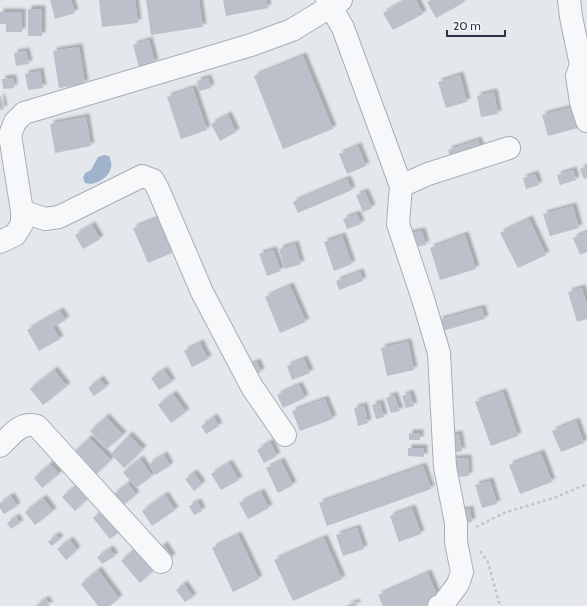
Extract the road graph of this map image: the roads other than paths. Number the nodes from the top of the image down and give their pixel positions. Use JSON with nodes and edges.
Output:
{"nodes":[{"id":1,"x":569,"y":0,"type":"edge"},
{"id":2,"x":333,"y":2,"type":"edge"},
{"id":3,"x":584,"y":65,"type":"edge"},
{"id":4,"x":587,"y":121,"type":"edge"},
{"id":5,"x":509,"y":148,"type":"dead end"},
{"id":6,"x":401,"y":186,"type":"junction"},
{"id":7,"x":22,"y":211,"type":"junction"},
{"id":8,"x":0,"y":242,"type":"edge"},
{"id":9,"x":285,"y":435,"type":"dead end"},
{"id":10,"x":0,"y":446,"type":"edge"},
{"id":11,"x":160,"y":562,"type":"dead end"},
{"id":12,"x":439,"y":606,"type":"edge"}],
"edges":[{"from":1,"to":3,"type":"street"},
{"from":2,"to":6,"type":"street"},
{"from":2,"to":7,"type":"street"},
{"from":3,"to":4,"type":"street"},
{"from":5,"to":6,"type":"street"},
{"from":6,"to":12,"type":"street"},
{"from":7,"to":8,"type":"street"},
{"from":7,"to":9,"type":"street"},
{"from":10,"to":11,"type":"street"}]}
